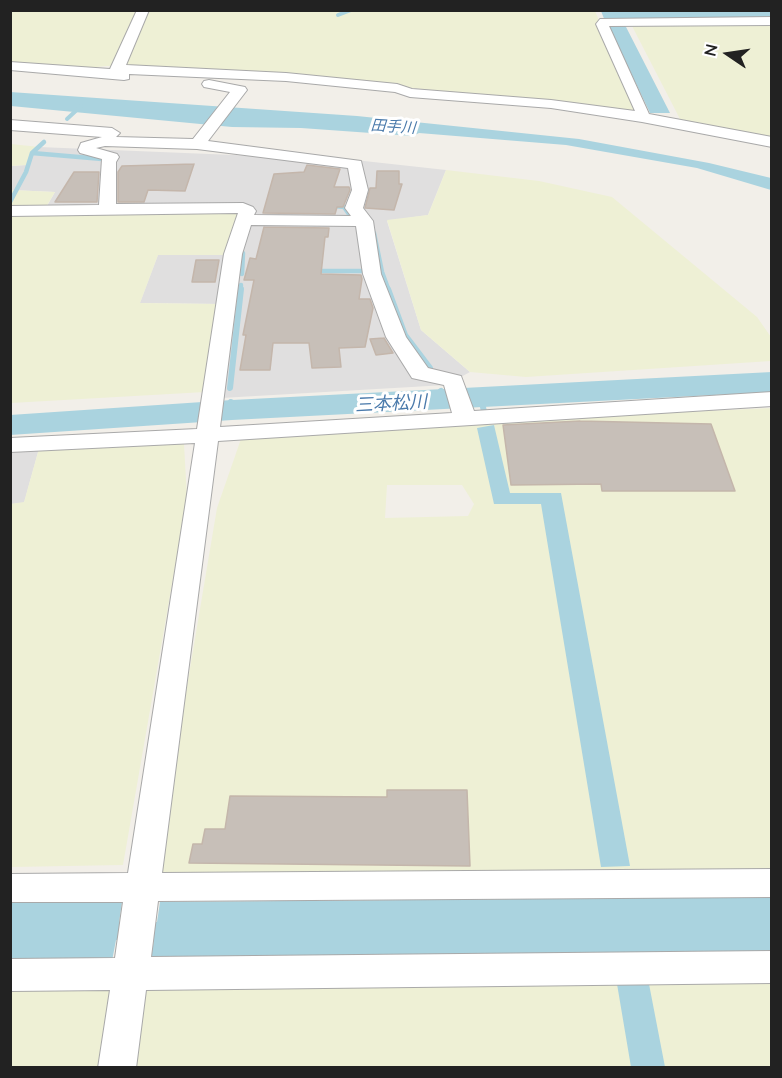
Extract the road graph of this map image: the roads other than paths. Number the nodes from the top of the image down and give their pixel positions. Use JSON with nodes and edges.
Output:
{"nodes":[{"id":1,"x":143,"y":10,"type":"edge"},
{"id":2,"x":771,"y":21,"type":"edge"},
{"id":3,"x":10,"y":66,"type":"edge"},
{"id":4,"x":116,"y":71,"type":"junction"},
{"id":5,"x":642,"y":117,"type":"junction"},
{"id":6,"x":10,"y":124,"type":"edge"},
{"id":7,"x":202,"y":139,"type":"junction"},
{"id":8,"x":771,"y":142,"type":"edge"},
{"id":9,"x":10,"y":211,"type":"edge"},
{"id":10,"x":107,"y":211,"type":"junction"},
{"id":11,"x":244,"y":220,"type":"junction"},
{"id":12,"x":364,"y":221,"type":"junction"},
{"id":13,"x":771,"y":399,"type":"edge"},
{"id":14,"x":465,"y":418,"type":"junction"},
{"id":15,"x":209,"y":433,"type":"junction"},
{"id":16,"x":10,"y":445,"type":"edge"},
{"id":17,"x":771,"y":883,"type":"edge"},
{"id":18,"x":10,"y":888,"type":"edge"},
{"id":19,"x":136,"y":931,"type":"junction"},
{"id":20,"x":771,"y":967,"type":"edge"},
{"id":21,"x":10,"y":975,"type":"edge"},
{"id":22,"x":117,"y":1068,"type":"edge"}],
"edges":[{"from":1,"to":4,"type":"street"},
{"from":2,"to":5,"type":"street"},
{"from":3,"to":4,"type":"street"},
{"from":4,"to":5,"type":"street"},
{"from":4,"to":7,"type":"street"},
{"from":5,"to":8,"type":"street"},
{"from":6,"to":7,"type":"street"},
{"from":7,"to":10,"type":"street"},
{"from":7,"to":12,"type":"street"},
{"from":9,"to":10,"type":"street"},
{"from":10,"to":11,"type":"street"},
{"from":11,"to":12,"type":"street"},
{"from":11,"to":15,"type":"street"},
{"from":12,"to":14,"type":"street"},
{"from":13,"to":14,"type":"street"},
{"from":14,"to":15,"type":"street"},
{"from":15,"to":16,"type":"street"},
{"from":15,"to":19,"type":"street"},
{"from":17,"to":19,"type":"street"},
{"from":18,"to":19,"type":"street"},
{"from":19,"to":20,"type":"street"},
{"from":19,"to":21,"type":"street"},
{"from":19,"to":22,"type":"street"}]}
